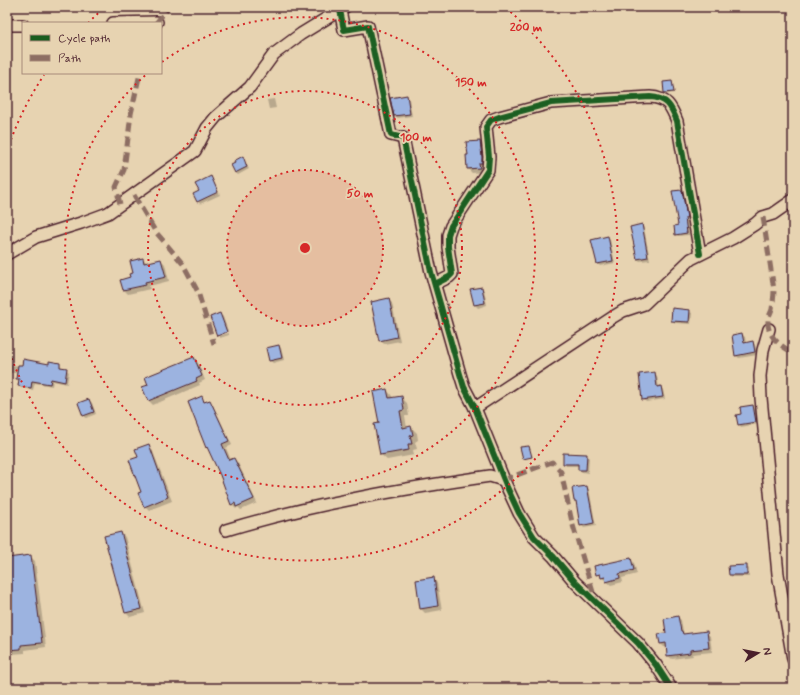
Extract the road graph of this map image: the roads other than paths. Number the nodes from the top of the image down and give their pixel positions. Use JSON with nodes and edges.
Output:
{"nodes":[{"id":1,"x":343,"y":9,"type":"edge"},
{"id":2,"x":22,"y":24,"type":"edge"},
{"id":3,"x":7,"y":25,"type":"edge"},
{"id":4,"x":793,"y":200,"type":"edge"},
{"id":5,"x":7,"y":254,"type":"edge"},
{"id":6,"x":700,"y":254,"type":"junction"},
{"id":7,"x":435,"y":284,"type":"junction"},
{"id":8,"x":769,"y":329,"type":"dead end"},
{"id":9,"x":475,"y":408,"type":"junction"},
{"id":10,"x":503,"y":480,"type":"junction"},
{"id":11,"x":226,"y":530,"type":"dead end"},
{"id":12,"x":793,"y":659,"type":"edge"},
{"id":13,"x":671,"y":688,"type":"edge"}],
"edges":[{"from":1,"to":5,"type":"street"},
{"from":1,"to":7,"type":"street"},
{"from":2,"to":3,"type":"street"},
{"from":4,"to":6,"type":"street"},
{"from":6,"to":7,"type":"street"},
{"from":6,"to":9,"type":"street"},
{"from":7,"to":9,"type":"street"},
{"from":8,"to":12,"type":"street"},
{"from":9,"to":10,"type":"street"},
{"from":10,"to":11,"type":"street"},
{"from":10,"to":13,"type":"street"}]}
